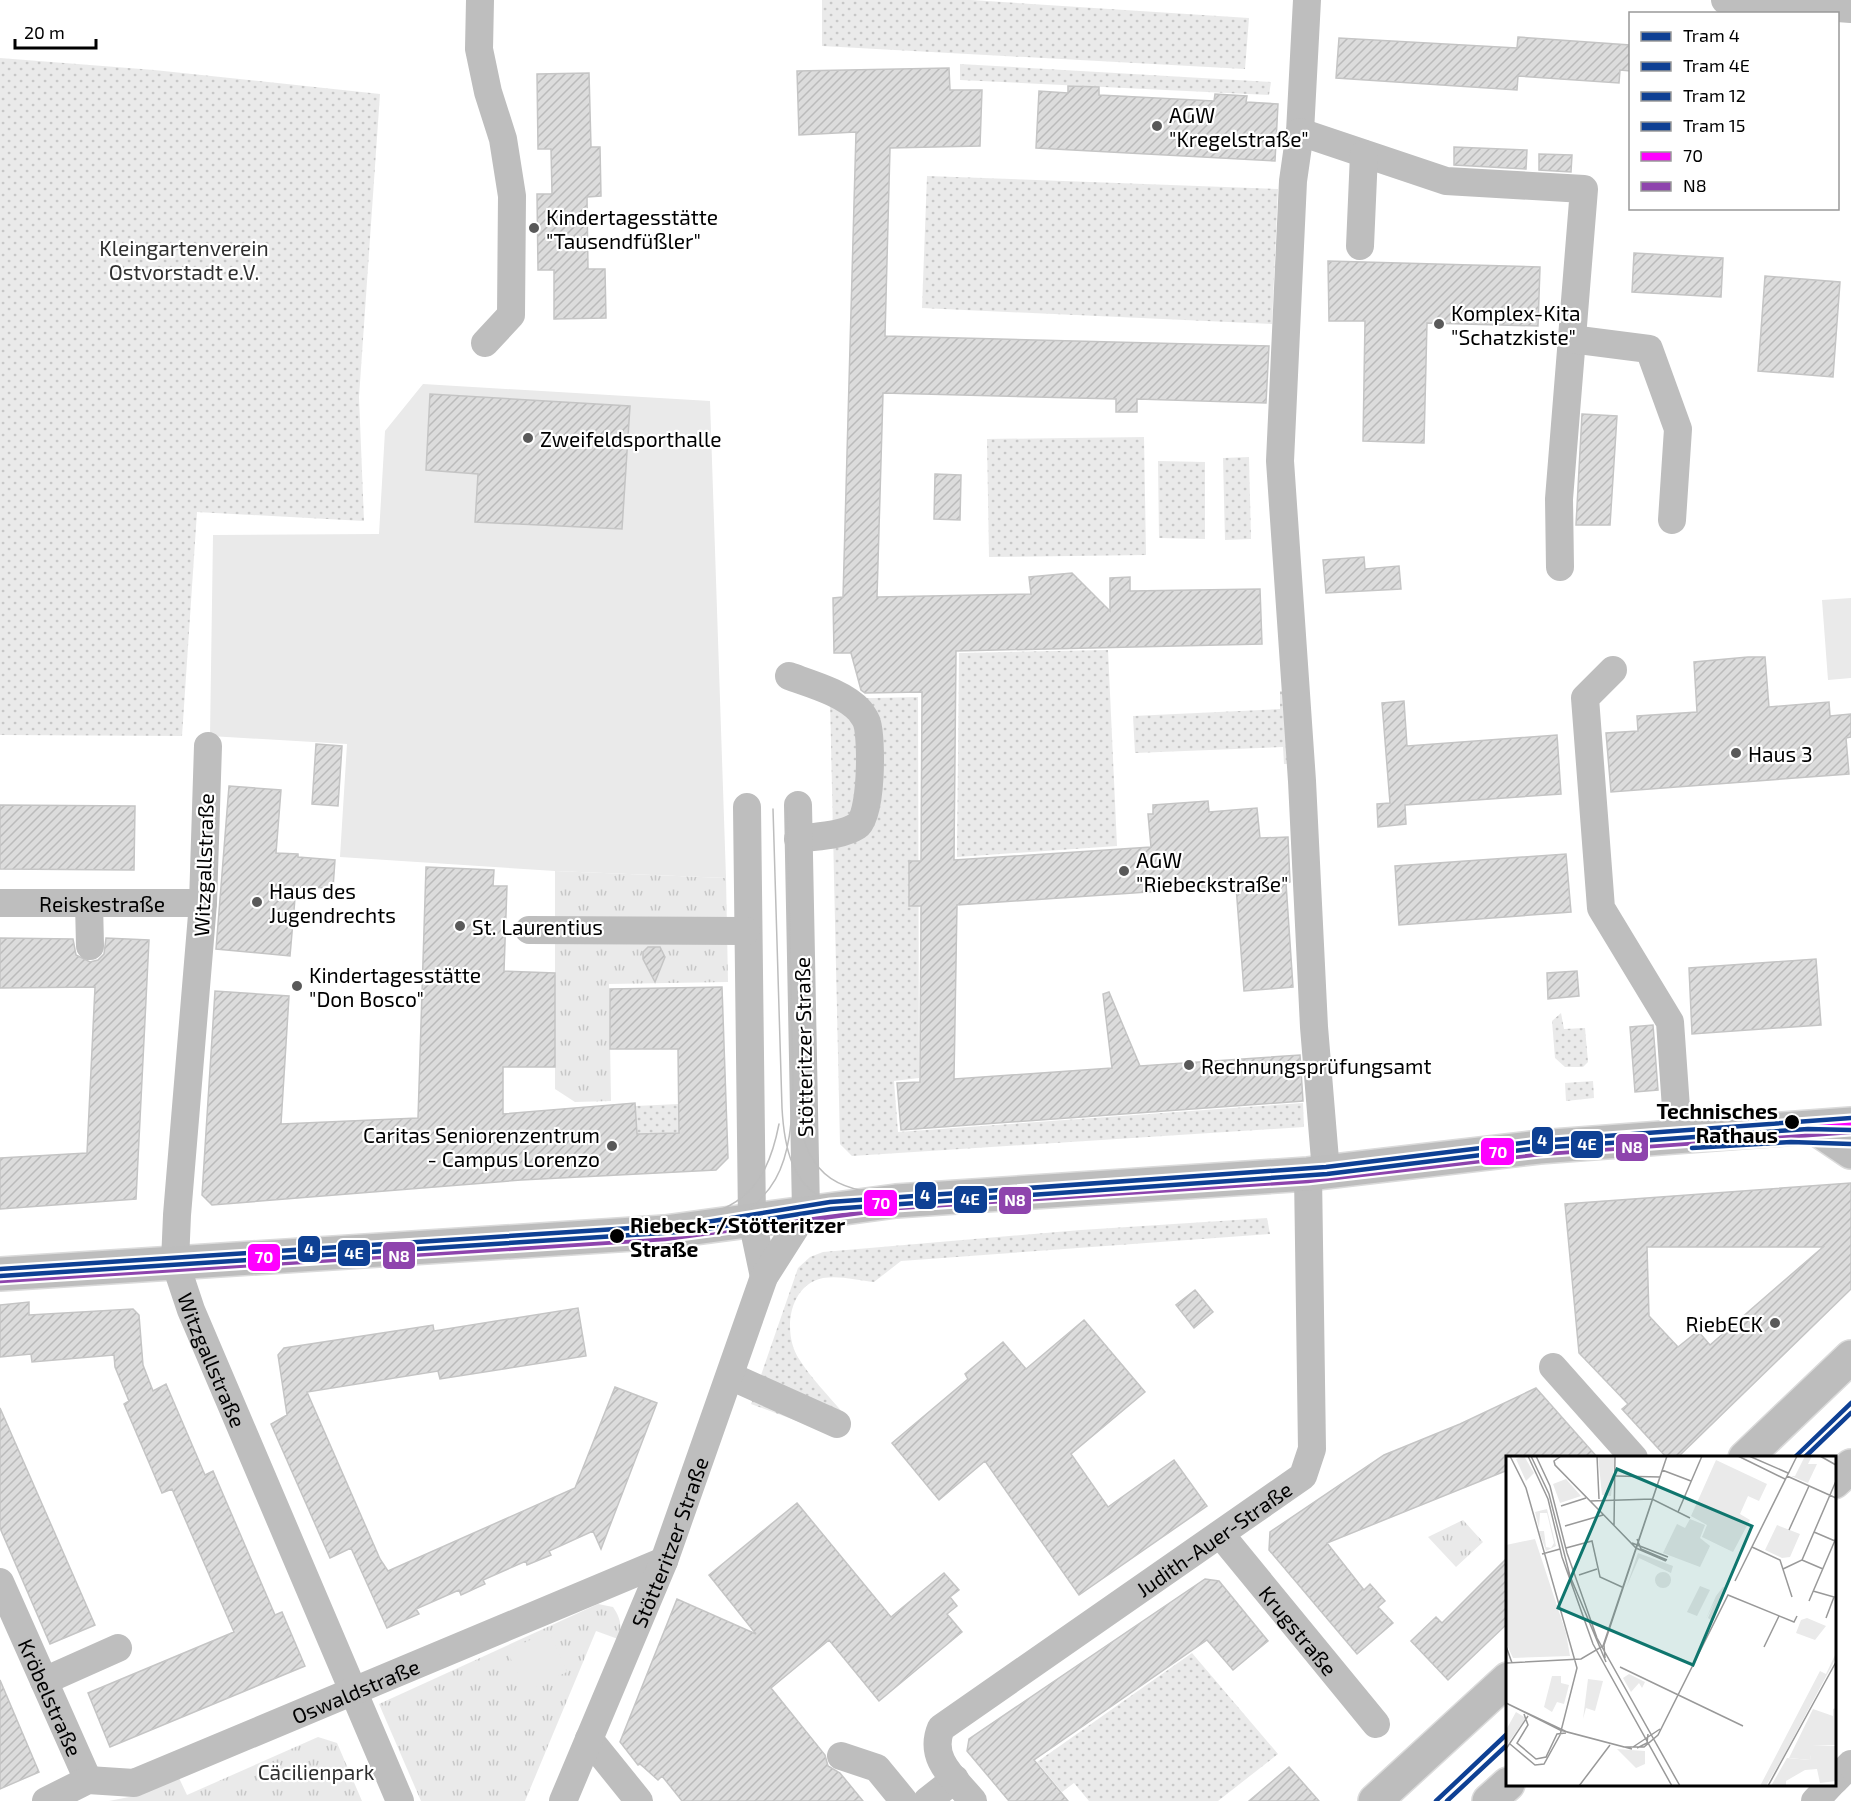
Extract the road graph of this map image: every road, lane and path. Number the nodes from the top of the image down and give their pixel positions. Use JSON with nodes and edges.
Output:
{"nodes":[{"id":1,"x":480,"y":0,"type":"edge"},
{"id":2,"x":1307,"y":0,"type":"edge"},
{"id":3,"x":1725,"y":0,"type":"edge"},
{"id":4,"x":1851,"y":9,"type":"edge"},
{"id":5,"x":1300,"y":132,"type":"junction"},
{"id":6,"x":1364,"y":154,"type":"junction"},
{"id":7,"x":1360,"y":246,"type":"dead end"},
{"id":8,"x":1571,"y":339,"type":"junction"},
{"id":9,"x":484,"y":343,"type":"dead end"},
{"id":10,"x":1672,"y":520,"type":"dead end"},
{"id":11,"x":1560,"y":567,"type":"dead end"},
{"id":12,"x":1612,"y":670,"type":"dead end"},
{"id":13,"x":789,"y":676,"type":"dead end"},
{"id":14,"x":208,"y":746,"type":"dead end"},
{"id":15,"x":798,"y":805,"type":"dead end"},
{"id":16,"x":747,"y":807,"type":"dead end"},
{"id":17,"x":798,"y":839,"type":"junction"},
{"id":18,"x":0,"y":903,"type":"edge"},
{"id":19,"x":89,"y":903,"type":"junction"},
{"id":20,"x":203,"y":903,"type":"junction"},
{"id":21,"x":529,"y":930,"type":"dead end"},
{"id":22,"x":746,"y":932,"type":"junction"},
{"id":23,"x":90,"y":946,"type":"dead end"},
{"id":24,"x":1851,"y":1124,"type":"edge"},
{"id":25,"x":1814,"y":1127,"type":"junction"},
{"id":26,"x":1678,"y":1137,"type":"junction"},
{"id":27,"x":1851,"y":1152,"type":"edge"},
{"id":28,"x":1317,"y":1173,"type":"junction"},
{"id":29,"x":806,"y":1211,"type":"junction"},
{"id":30,"x":752,"y":1220,"type":"junction"},
{"id":31,"x":175,"y":1262,"type":"junction"},
{"id":32,"x":0,"y":1274,"type":"edge"},
{"id":33,"x":764,"y":1277,"type":"junction"},
{"id":34,"x":1851,"y":1357,"type":"edge"},
{"id":35,"x":1553,"y":1367,"type":"dead end"},
{"id":36,"x":730,"y":1377,"type":"junction"},
{"id":37,"x":837,"y":1424,"type":"dead end"},
{"id":38,"x":1632,"y":1456,"type":"edge"},
{"id":39,"x":1747,"y":1456,"type":"edge"},
{"id":40,"x":1851,"y":1466,"type":"edge"},
{"id":41,"x":1836,"y":1480,"type":"edge"},
{"id":42,"x":1221,"y":1535,"type":"junction"},
{"id":43,"x":664,"y":1561,"type":"junction"},
{"id":44,"x":0,"y":1581,"type":"edge"},
{"id":45,"x":118,"y":1648,"type":"dead end"},
{"id":46,"x":44,"y":1681,"type":"junction"},
{"id":47,"x":1506,"y":1681,"type":"edge"},
{"id":48,"x":354,"y":1693,"type":"junction"},
{"id":49,"x":1376,"y":1724,"type":"dead end"},
{"id":50,"x":589,"y":1739,"type":"junction"},
{"id":51,"x":841,"y":1756,"type":"dead end"},
{"id":52,"x":1851,"y":1764,"type":"edge"},
{"id":53,"x":955,"y":1779,"type":"junction"},
{"id":54,"x":1836,"y":1779,"type":"edge"},
{"id":55,"x":88,"y":1780,"type":"junction"},
{"id":56,"x":1506,"y":1786,"type":"edge"},
{"id":57,"x":1830,"y":1786,"type":"edge"},
{"id":58,"x":46,"y":1801,"type":"edge"},
{"id":59,"x":400,"y":1801,"type":"edge"},
{"id":60,"x":562,"y":1801,"type":"edge"},
{"id":61,"x":639,"y":1801,"type":"edge"},
{"id":62,"x":904,"y":1801,"type":"edge"},
{"id":63,"x":927,"y":1801,"type":"edge"},
{"id":64,"x":973,"y":1801,"type":"edge"},
{"id":65,"x":1375,"y":1801,"type":"edge"},
{"id":66,"x":1489,"y":1801,"type":"edge"},
{"id":67,"x":1815,"y":1801,"type":"edge"}],
"edges":[{"from":1,"to":9,"type":"street"},
{"from":2,"to":5,"type":"street","name":"Judith-Auer-Straße"},
{"from":3,"to":4,"type":"street"},
{"from":5,"to":6,"type":"street"},
{"from":5,"to":28,"type":"street","name":"Judith-Auer-Straße"},
{"from":6,"to":7,"type":"street"},
{"from":6,"to":8,"type":"street"},
{"from":8,"to":10,"type":"street"},
{"from":8,"to":11,"type":"street"},
{"from":12,"to":26,"type":"street"},
{"from":13,"to":17,"type":"street"},
{"from":14,"to":20,"type":"street","name":"Witzgallstraße"},
{"from":15,"to":17,"type":"street","name":"Stötteritzer Straße"},
{"from":16,"to":22,"type":"street"},
{"from":17,"to":29,"type":"street","name":"Stötteritzer Straße"},
{"from":18,"to":19,"type":"street","name":"Reiskestraße"},
{"from":19,"to":20,"type":"street","name":"Reiskestraße"},
{"from":19,"to":23,"type":"street"},
{"from":20,"to":31,"type":"street","name":"Witzgallstraße"},
{"from":21,"to":22,"type":"street"},
{"from":22,"to":30,"type":"street"},
{"from":24,"to":25,"type":"main road"},
{"from":25,"to":26,"type":"main road"},
{"from":25,"to":27,"type":"main road"},
{"from":26,"to":28,"type":"main road"},
{"from":28,"to":29,"type":"main road"},
{"from":28,"to":42,"type":"street","name":"Judith-Auer-Straße"},
{"from":29,"to":30,"type":"main road"},
{"from":29,"to":33,"type":"street","name":"Stötteritzer Straße"},
{"from":30,"to":31,"type":"main road"},
{"from":30,"to":33,"type":"street"},
{"from":31,"to":32,"type":"main road"},
{"from":31,"to":48,"type":"street","name":"Witzgallstraße"},
{"from":33,"to":36,"type":"street","name":"Stötteritzer Straße"},
{"from":34,"to":39,"type":"main road"},
{"from":35,"to":38,"type":"street"},
{"from":36,"to":37,"type":"street"},
{"from":36,"to":43,"type":"street","name":"Stötteritzer Straße"},
{"from":40,"to":41,"type":"main road"},
{"from":42,"to":49,"type":"street","name":"Krugstraße"},
{"from":42,"to":53,"type":"street","name":"Judith-Auer-Straße"},
{"from":43,"to":48,"type":"street","name":"Oswaldstraße"},
{"from":43,"to":50,"type":"street","name":"Stötteritzer Straße"},
{"from":44,"to":46,"type":"street","name":"Kröbelstraße"},
{"from":45,"to":46,"type":"street"},
{"from":46,"to":55,"type":"street","name":"Kröbelstraße"},
{"from":47,"to":65,"type":"main road"},
{"from":48,"to":55,"type":"street","name":"Oswaldstraße"},
{"from":48,"to":59,"type":"street","name":"Witzgallstraße"},
{"from":50,"to":60,"type":"street","name":"Stötteritzer Straße"},
{"from":50,"to":61,"type":"street"},
{"from":51,"to":62,"type":"street"},
{"from":52,"to":54,"type":"street"},
{"from":53,"to":63,"type":"street"},
{"from":53,"to":64,"type":"street"},
{"from":55,"to":58,"type":"street"},
{"from":56,"to":66,"type":"main road"},
{"from":57,"to":67,"type":"street"}]}
